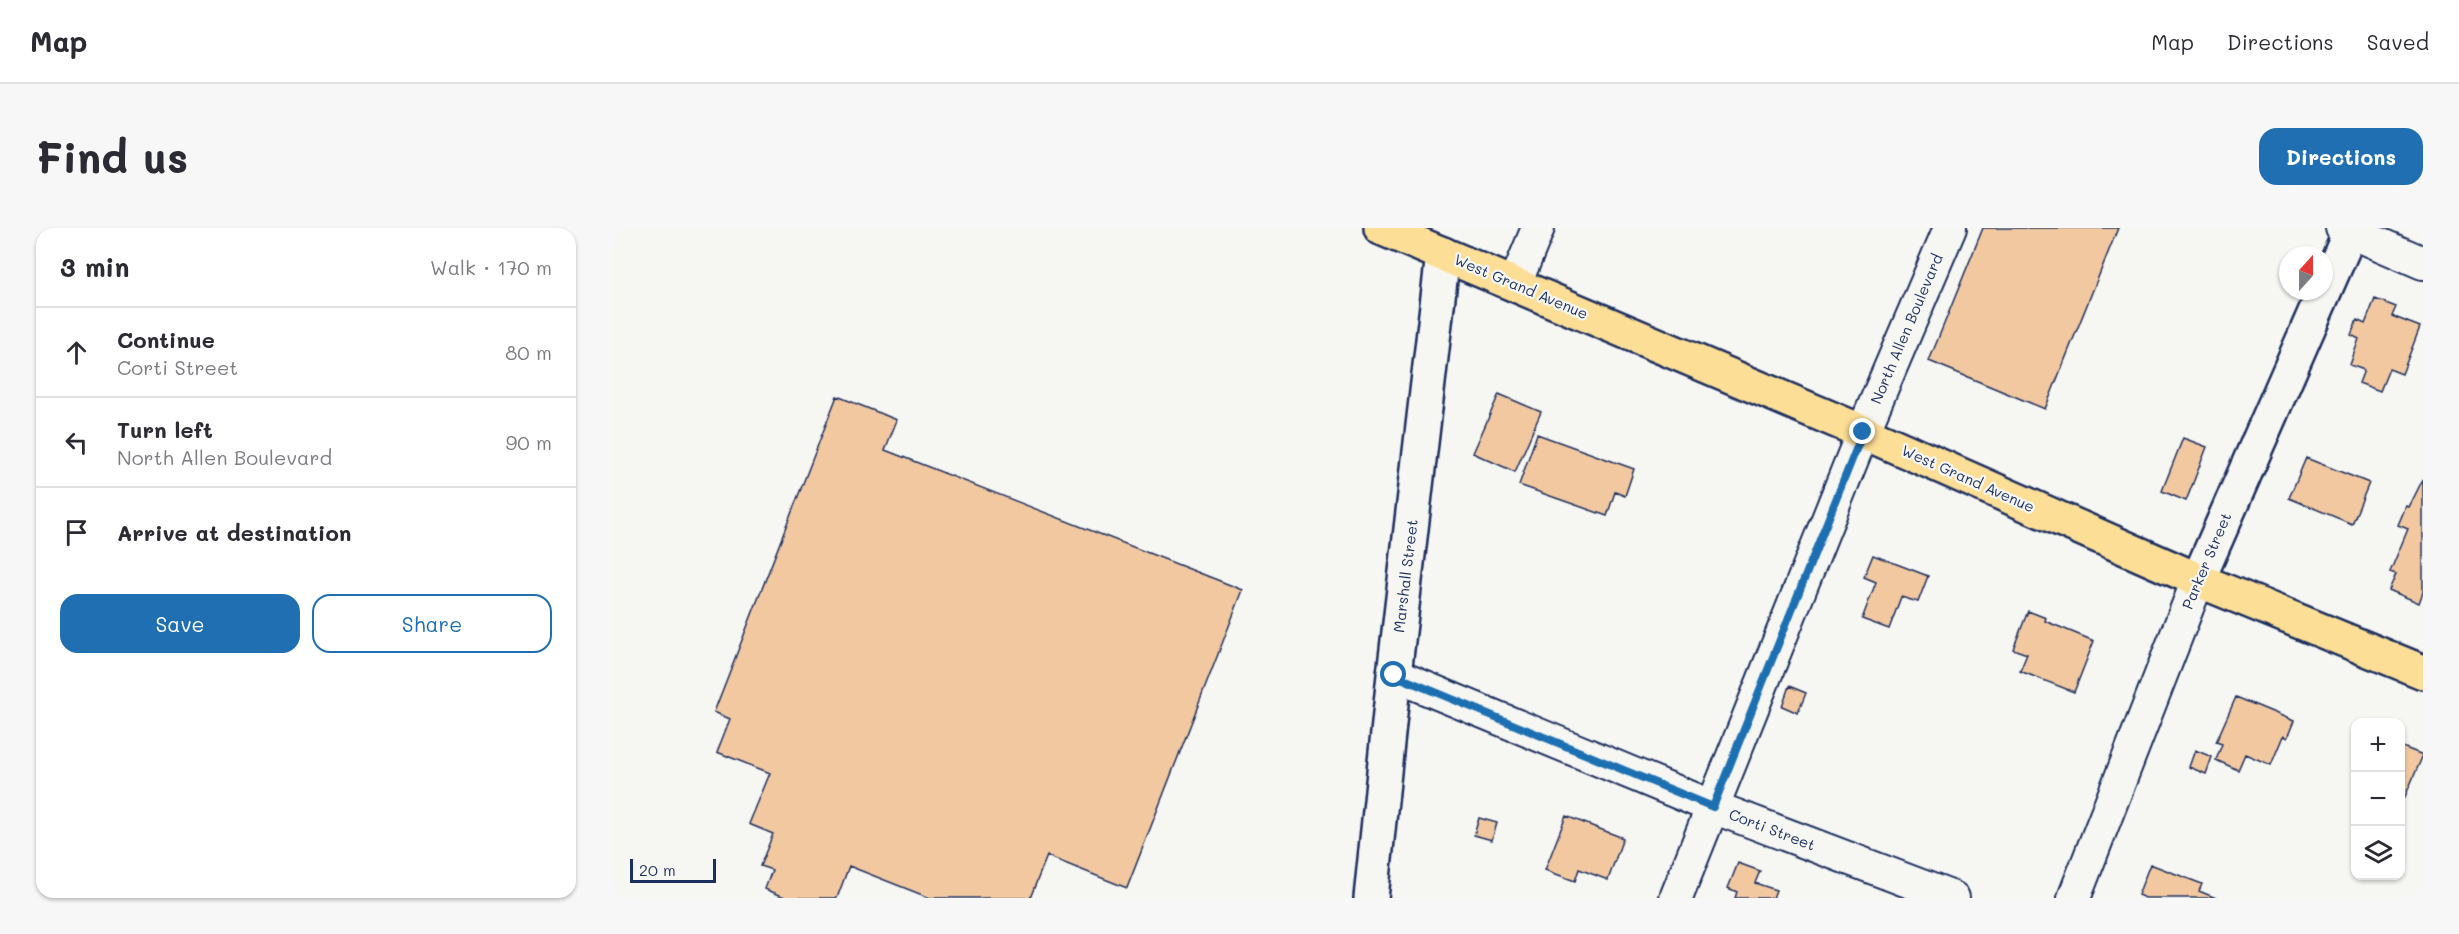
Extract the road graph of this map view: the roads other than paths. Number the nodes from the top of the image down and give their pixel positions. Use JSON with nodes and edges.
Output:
{"nodes":[{"id":1,"x":1381,"y":228,"type":"edge"},
{"id":2,"x":1538,"y":228,"type":"edge"},
{"id":3,"x":1950,"y":228,"type":"edge"},
{"id":4,"x":2348,"y":229,"type":"edge"},
{"id":5,"x":1443,"y":254,"type":"junction"},
{"id":6,"x":2423,"y":263,"type":"edge"},
{"id":7,"x":1515,"y":284,"type":"junction"},
{"id":8,"x":1863,"y":432,"type":"junction"},
{"id":9,"x":2198,"y":580,"type":"junction"},
{"id":10,"x":2423,"y":672,"type":"edge"},
{"id":11,"x":1394,"y":675,"type":"junction"},
{"id":12,"x":1713,"y":807,"type":"junction"},
{"id":13,"x":1371,"y":898,"type":"edge"},
{"id":14,"x":1676,"y":898,"type":"edge"},
{"id":15,"x":1953,"y":898,"type":"edge"},
{"id":16,"x":2074,"y":898,"type":"edge"}],
"edges":[{"from":1,"to":5,"type":"highway","name":"West Grand Avenue"},
{"from":2,"to":7,"type":"street"},
{"from":3,"to":8,"type":"street","name":"North Allen Boulevard"},
{"from":4,"to":6,"type":"street"},
{"from":4,"to":9,"type":"street","name":"Parker Street"},
{"from":5,"to":7,"type":"highway","name":"West Grand Avenue"},
{"from":5,"to":11,"type":"street","name":"Marshall Street"},
{"from":7,"to":8,"type":"highway","name":"West Grand Avenue"},
{"from":8,"to":9,"type":"highway","name":"West Grand Avenue"},
{"from":8,"to":12,"type":"street","name":"North Allen Boulevard"},
{"from":9,"to":10,"type":"highway","name":"West Grand Avenue"},
{"from":9,"to":16,"type":"street","name":"Parker Street"},
{"from":11,"to":12,"type":"street","name":"Corti Street"},
{"from":11,"to":13,"type":"street","name":"Marshall Street"},
{"from":12,"to":14,"type":"street","name":"North Allen Boulevard"},
{"from":12,"to":15,"type":"street","name":"Corti Street"}]}
